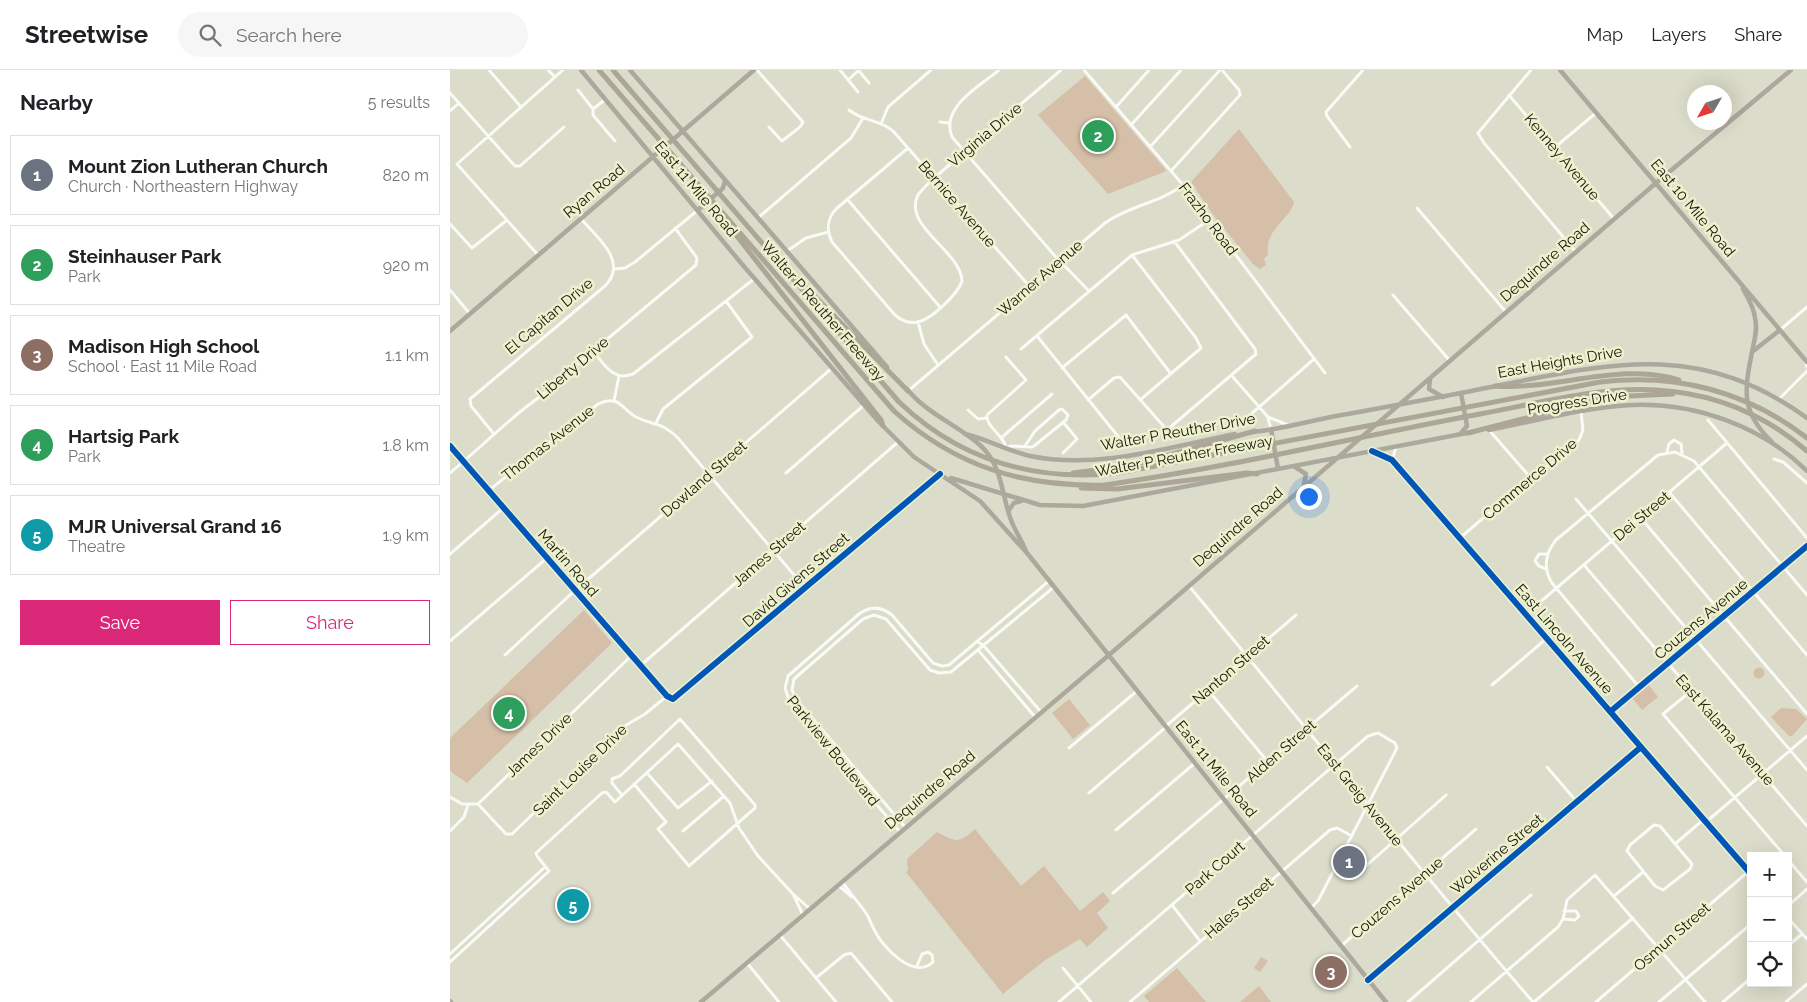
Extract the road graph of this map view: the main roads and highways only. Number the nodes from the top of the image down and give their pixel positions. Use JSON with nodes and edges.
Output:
{"nodes":[{"id":1,"x":581,"y":70,"type":"edge"},
{"id":2,"x":599,"y":70,"type":"edge"},
{"id":3,"x":613,"y":70,"type":"edge"},
{"id":4,"x":630,"y":70,"type":"edge"},
{"id":5,"x":756,"y":70,"type":"edge"},
{"id":6,"x":1560,"y":70,"type":"edge"},
{"id":7,"x":1791,"y":70,"type":"edge"},
{"id":8,"x":682,"y":131,"type":"junction"},
{"id":9,"x":653,"y":156,"type":"junction"},
{"id":10,"x":724,"y":179,"type":"junction"},
{"id":11,"x":1656,"y":183,"type":"junction"},
{"id":12,"x":714,"y":205,"type":"junction"},
{"id":13,"x":698,"y":210,"type":"junction"},
{"id":14,"x":749,"y":229,"type":"junction"},
{"id":15,"x":1739,"y":282,"type":"junction"},
{"id":16,"x":1780,"y":330,"type":"junction"},
{"id":17,"x":450,"y":331,"type":"edge"},
{"id":18,"x":1752,"y":353,"type":"junction"},
{"id":19,"x":1806,"y":361,"type":"edge"},
{"id":20,"x":1430,"y":377,"type":"junction"},
{"id":21,"x":1746,"y":384,"type":"junction"},
{"id":22,"x":1694,"y":385,"type":"junction"},
{"id":23,"x":1495,"y":386,"type":"junction"},
{"id":24,"x":908,"y":391,"type":"junction"},
{"id":25,"x":1682,"y":392,"type":"junction"},
{"id":26,"x":1461,"y":393,"type":"junction"},
{"id":27,"x":1444,"y":397,"type":"junction"},
{"id":28,"x":1397,"y":405,"type":"junction"},
{"id":29,"x":1807,"y":418,"type":"edge"},
{"id":30,"x":884,"y":426,"type":"junction"},
{"id":31,"x":1271,"y":428,"type":"junction"},
{"id":32,"x":1255,"y":432,"type":"junction"},
{"id":33,"x":1468,"y":433,"type":"junction"},
{"id":34,"x":965,"y":434,"type":"junction"},
{"id":35,"x":1458,"y":435,"type":"junction"},
{"id":36,"x":1807,"y":438,"type":"edge"},
{"id":37,"x":1774,"y":444,"type":"junction"},
{"id":38,"x":1807,"y":451,"type":"edge"},
{"id":39,"x":1336,"y":458,"type":"junction"},
{"id":40,"x":1292,"y":466,"type":"junction"},
{"id":41,"x":1278,"y":469,"type":"junction"},
{"id":42,"x":1807,"y":471,"type":"edge"},
{"id":43,"x":940,"y":474,"type":"junction"},
{"id":44,"x":1257,"y":474,"type":"junction"},
{"id":45,"x":1055,"y":475,"type":"junction"},
{"id":46,"x":1003,"y":484,"type":"junction"},
{"id":47,"x":1073,"y":486,"type":"junction"},
{"id":48,"x":1302,"y":487,"type":"junction"},
{"id":49,"x":994,"y":492,"type":"junction"},
{"id":50,"x":1006,"y":496,"type":"junction"},
{"id":51,"x":1022,"y":501,"type":"junction"},
{"id":52,"x":1009,"y":510,"type":"junction"},
{"id":53,"x":1027,"y":553,"type":"junction"},
{"id":54,"x":1109,"y":654,"type":"junction"},
{"id":55,"x":701,"y":1002,"type":"edge"},
{"id":56,"x":1386,"y":1002,"type":"edge"}],
"edges":[{"from":1,"to":9,"type":"main road","name":"East 11 Mile Road"},
{"from":2,"to":12,"type":"highway","name":"Walter P Reuther Freeway"},
{"from":3,"to":14,"type":"highway","name":"Walter P Reuther Freeway"},
{"from":4,"to":8,"type":"main road","name":"East 11 Mile Road"},
{"from":5,"to":8,"type":"main road","name":"Ryan Road"},
{"from":6,"to":11,"type":"main road","name":"East 10 Mile Road"},
{"from":7,"to":11,"type":"main road","name":"Dequindre Road"},
{"from":8,"to":9,"type":"main road","name":"Ryan Road"},
{"from":8,"to":10,"type":"main road","name":"East 11 Mile Road"},
{"from":9,"to":13,"type":"main road","name":"East 11 Mile Road"},
{"from":9,"to":17,"type":"main road","name":"Ryan Road"},
{"from":10,"to":13,"type":"main road"},
{"from":10,"to":24,"type":"main road","name":"East 11 Mile Road"},
{"from":11,"to":15,"type":"main road","name":"East 10 Mile Road"},
{"from":11,"to":20,"type":"main road","name":"Dequindre Road"},
{"from":12,"to":30,"type":"highway"},
{"from":12,"to":47,"type":"highway","name":"Walter P Reuther Freeway"},
{"from":13,"to":30,"type":"main road","name":"East 11 Mile Road"},
{"from":14,"to":24,"type":"highway"},
{"from":14,"to":45,"type":"highway","name":"Walter P Reuther Freeway"},
{"from":15,"to":16,"type":"main road","name":"East 10 Mile Road"},
{"from":15,"to":18,"type":"main road"},
{"from":16,"to":18,"type":"main road"},
{"from":16,"to":19,"type":"main road","name":"East 10 Mile Road"},
{"from":18,"to":21,"type":"main road"},
{"from":20,"to":27,"type":"main road"},
{"from":20,"to":28,"type":"main road","name":"Dequindre Road"},
{"from":21,"to":23,"type":"main road","name":"East Heights Drive"},
{"from":21,"to":29,"type":"main road","name":"East Heights Drive"},
{"from":21,"to":37,"type":"main road"},
{"from":22,"to":23,"type":"highway"},
{"from":22,"to":36,"type":"highway","name":"Walter P Reuther Freeway"},
{"from":22,"to":45,"type":"highway","name":"Walter P Reuther Freeway"},
{"from":23,"to":26,"type":"main road","name":"East Heights Drive"},
{"from":24,"to":34,"type":"main road","name":"East 11 Mile Road"},
{"from":25,"to":33,"type":"highway"},
{"from":25,"to":38,"type":"highway","name":"Walter P Reuther Freeway"},
{"from":25,"to":47,"type":"highway","name":"Walter P Reuther Freeway"},
{"from":26,"to":27,"type":"main road","name":"East Heights Drive"},
{"from":26,"to":35,"type":"main road"},
{"from":27,"to":28,"type":"main road","name":"East Heights Drive"},
{"from":28,"to":31,"type":"main road","name":"Walter P Reuther Drive"},
{"from":28,"to":39,"type":"main road","name":"Dequindre Road"},
{"from":30,"to":43,"type":"main road","name":"East 11 Mile Road"},
{"from":31,"to":32,"type":"main road","name":"Walter P Reuther Drive"},
{"from":31,"to":41,"type":"main road"},
{"from":32,"to":34,"type":"main road","name":"Walter P Reuther Drive"},
{"from":32,"to":45,"type":"highway"},
{"from":33,"to":35,"type":"main road","name":"Progress Drive"},
{"from":33,"to":37,"type":"main road","name":"Progress Drive"},
{"from":34,"to":46,"type":"main road","name":"East 11 Mile Road"},
{"from":35,"to":39,"type":"main road","name":"Progress Drive"},
{"from":37,"to":42,"type":"main road","name":"Progress Drive"},
{"from":39,"to":40,"type":"main road"},
{"from":39,"to":48,"type":"main road","name":"Dequindre Road"},
{"from":40,"to":41,"type":"main road"},
{"from":40,"to":48,"type":"main road"},
{"from":41,"to":44,"type":"main road"},
{"from":43,"to":49,"type":"main road"},
{"from":43,"to":53,"type":"main road","name":"East 11 Mile Road"},
{"from":44,"to":47,"type":"highway"},
{"from":44,"to":51,"type":"main road"},
{"from":46,"to":49,"type":"main road"},
{"from":46,"to":50,"type":"main road","name":"East 11 Mile Road"},
{"from":48,"to":54,"type":"main road","name":"Dequindre Road"},
{"from":49,"to":50,"type":"main road"},
{"from":50,"to":51,"type":"main road"},
{"from":50,"to":52,"type":"main road","name":"East 11 Mile Road"},
{"from":51,"to":52,"type":"main road"},
{"from":52,"to":53,"type":"main road","name":"East 11 Mile Road"},
{"from":53,"to":54,"type":"main road","name":"East 11 Mile Road"},
{"from":54,"to":55,"type":"main road","name":"Dequindre Road"},
{"from":54,"to":56,"type":"main road","name":"East 11 Mile Road"}]}
